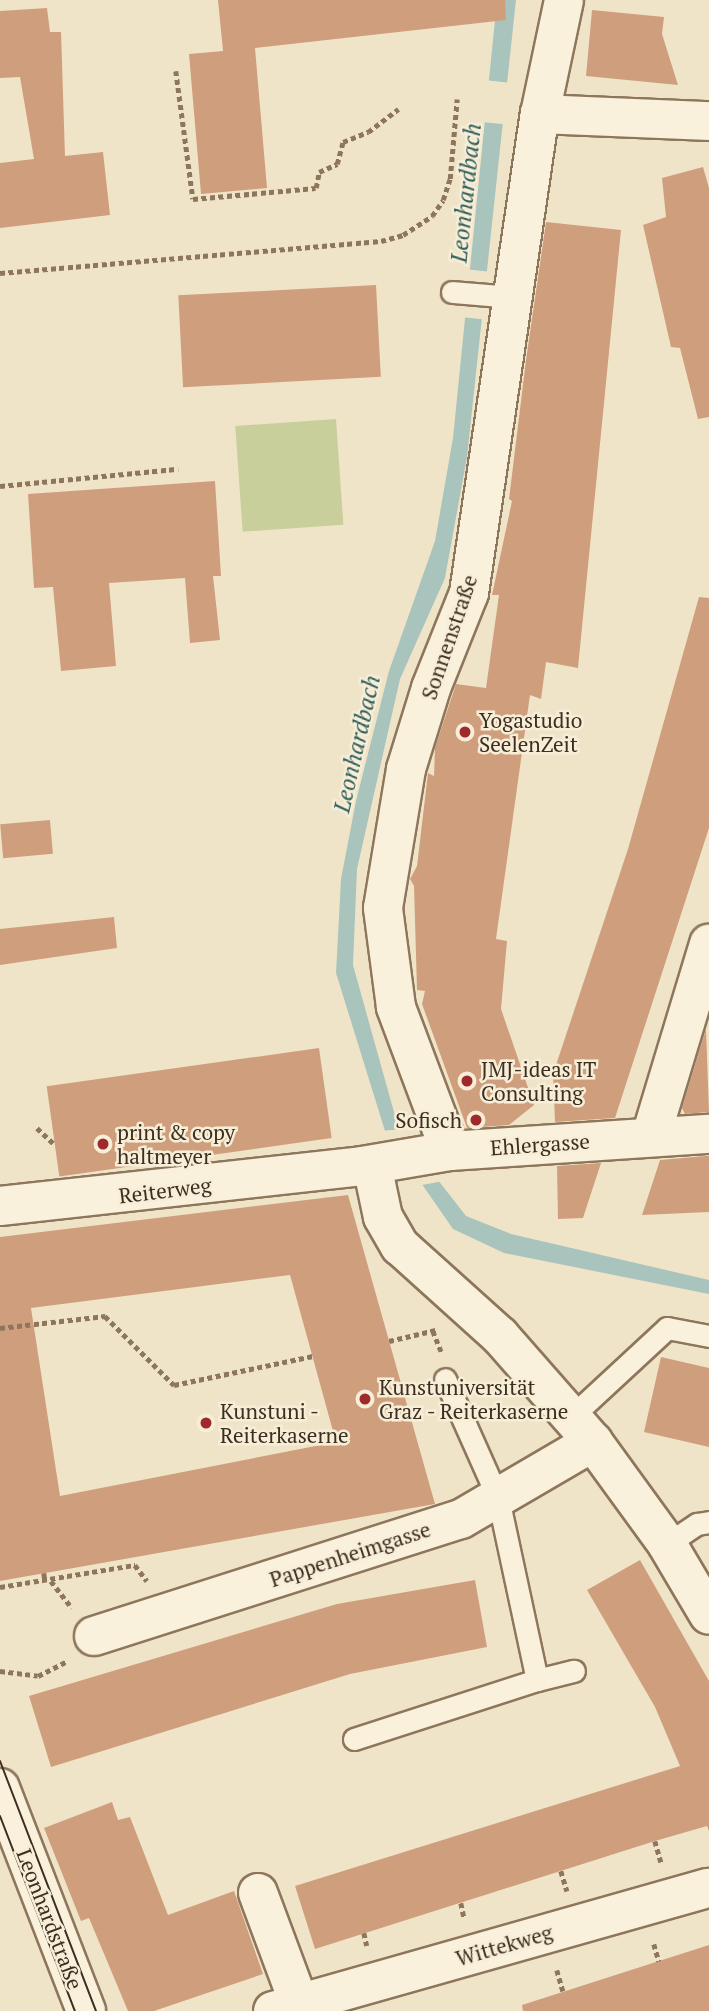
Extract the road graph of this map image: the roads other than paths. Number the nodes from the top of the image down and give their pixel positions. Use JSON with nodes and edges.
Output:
{"nodes":[{"id":1,"x":564,"y":0,"type":"edge"},
{"id":2,"x":540,"y":114,"type":"junction"},
{"id":3,"x":709,"y":121,"type":"edge"},
{"id":4,"x":452,"y":292,"type":"dead end"},
{"id":5,"x":502,"y":297,"type":"junction"},
{"id":6,"x":709,"y":944,"type":"edge"},
{"id":7,"x":709,"y":1134,"type":"edge"},
{"id":8,"x":651,"y":1136,"type":"junction"},
{"id":9,"x":442,"y":1152,"type":"junction"},
{"id":10,"x":382,"y":1163,"type":"junction"},
{"id":11,"x":0,"y":1206,"type":"edge"},
{"id":12,"x":709,"y":1335,"type":"edge"},
{"id":13,"x":445,"y":1379,"type":"dead end"},
{"id":14,"x":582,"y":1430,"type":"junction"},
{"id":15,"x":498,"y":1498,"type":"junction"},
{"id":16,"x":709,"y":1522,"type":"edge"},
{"id":17,"x":667,"y":1544,"type":"junction"},
{"id":18,"x":709,"y":1615,"type":"edge"},
{"id":19,"x":94,"y":1636,"type":"dead end"},
{"id":20,"x":574,"y":1671,"type":"dead end"},
{"id":21,"x":537,"y":1680,"type":"junction"},
{"id":22,"x":354,"y":1739,"type":"dead end"},
{"id":23,"x":0,"y":1788,"type":"edge"},
{"id":24,"x":709,"y":1888,"type":"edge"},
{"id":25,"x":258,"y":1893,"type":"dead end"},
{"id":26,"x":286,"y":2007,"type":"edge"},
{"id":27,"x":86,"y":2011,"type":"edge"}],
"edges":[{"from":1,"to":2,"type":"street","name":"Sonnenstraße"},
{"from":2,"to":3,"type":"street"},
{"from":2,"to":5,"type":"street","name":"Sonnenstraße"},
{"from":4,"to":5,"type":"lane"},
{"from":5,"to":9,"type":"street","name":"Sonnenstraße"},
{"from":6,"to":8,"type":"street"},
{"from":7,"to":8,"type":"street","name":"Ehlergasse"},
{"from":8,"to":9,"type":"street","name":"Ehlergasse"},
{"from":9,"to":10,"type":"street","name":"Ehlergasse"},
{"from":10,"to":11,"type":"street","name":"Reiterweg"},
{"from":10,"to":14,"type":"street"},
{"from":12,"to":14,"type":"lane"},
{"from":13,"to":15,"type":"lane"},
{"from":14,"to":15,"type":"street","name":"Pappenheimgasse"},
{"from":14,"to":17,"type":"street"},
{"from":15,"to":19,"type":"street","name":"Pappenheimgasse"},
{"from":15,"to":21,"type":"lane"},
{"from":16,"to":17,"type":"lane"},
{"from":17,"to":18,"type":"street"},
{"from":20,"to":21,"type":"lane"},
{"from":21,"to":22,"type":"lane"},
{"from":23,"to":27,"type":"street","name":"Leonhardstraße"},
{"from":24,"to":26,"type":"street","name":"Wittekweg"},
{"from":25,"to":26,"type":"street","name":"Wittekweg"}]}
